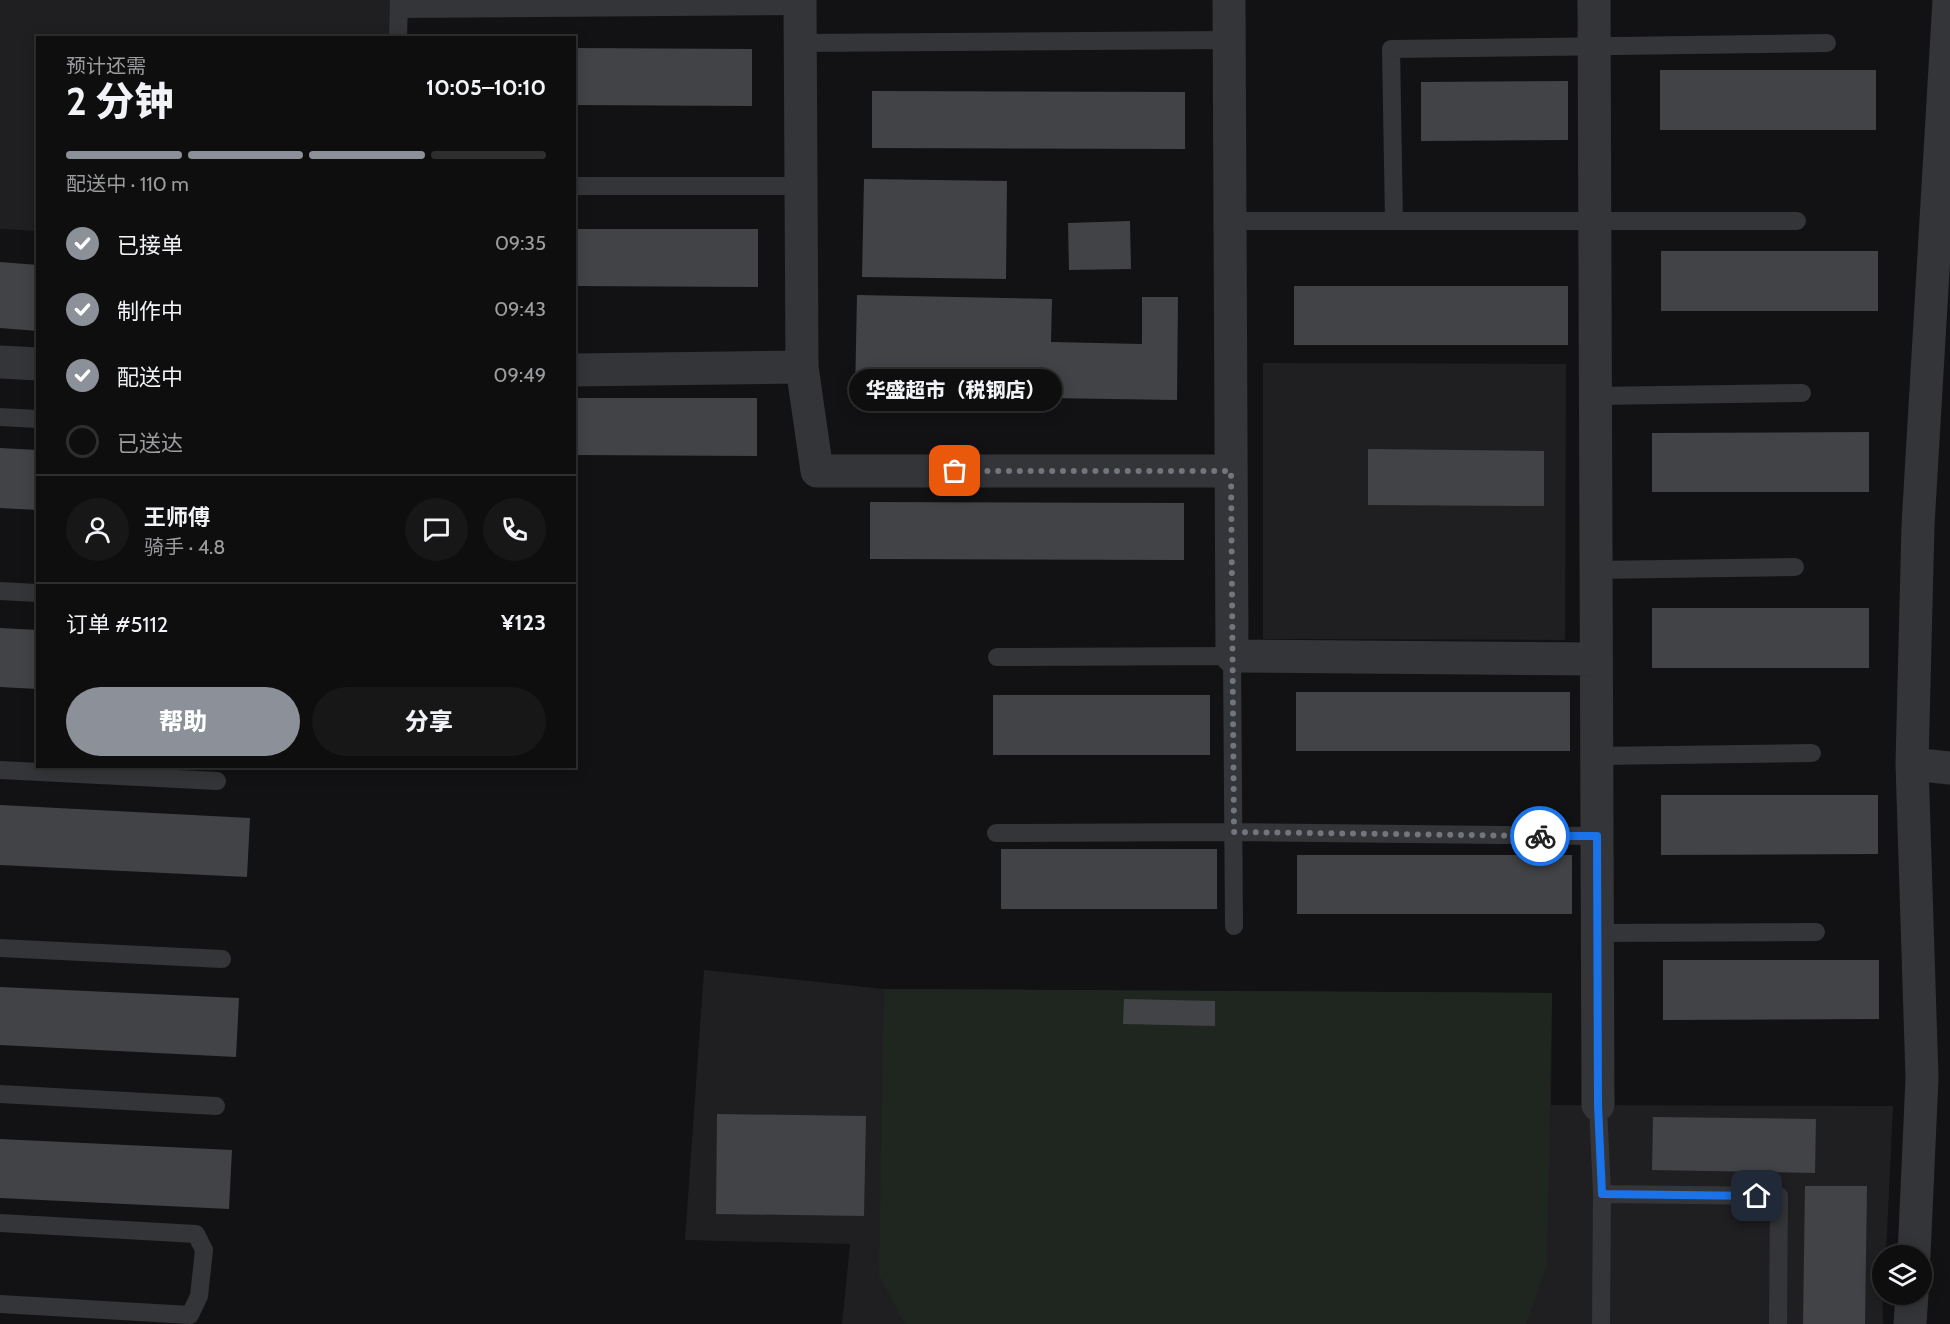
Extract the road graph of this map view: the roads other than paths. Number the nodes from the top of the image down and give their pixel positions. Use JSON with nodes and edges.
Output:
{"nodes":[{"id":1,"x":1229,"y":0,"type":"edge"},
{"id":2,"x":1594,"y":0,"type":"edge"},
{"id":3,"x":1949,"y":0,"type":"edge"},
{"id":4,"x":800,"y":3,"type":"edge"},
{"id":5,"x":399,"y":5,"type":"edge"},
{"id":6,"x":398,"y":36,"type":"edge"},
{"id":7,"x":1229,"y":39,"type":"junction"},
{"id":8,"x":800,"y":44,"type":"junction"},
{"id":9,"x":1827,"y":44,"type":"dead end"},
{"id":10,"x":1594,"y":46,"type":"junction"},
{"id":11,"x":576,"y":186,"type":"edge"},
{"id":12,"x":800,"y":186,"type":"junction"},
{"id":13,"x":1230,"y":221,"type":"junction"},
{"id":14,"x":1394,"y":221,"type":"junction"},
{"id":15,"x":1595,"y":221,"type":"junction"},
{"id":16,"x":1797,"y":221,"type":"dead end"},
{"id":17,"x":0,"y":362,"type":"edge"},
{"id":18,"x":36,"y":364,"type":"edge"},
{"id":19,"x":801,"y":367,"type":"junction"},
{"id":20,"x":576,"y":370,"type":"edge"},
{"id":21,"x":1802,"y":393,"type":"dead end"},
{"id":22,"x":1596,"y":396,"type":"junction"},
{"id":23,"x":0,"y":417,"type":"edge"},
{"id":24,"x":36,"y":419,"type":"edge"},
{"id":25,"x":1231,"y":471,"type":"junction"},
{"id":26,"x":1794,"y":567,"type":"dead end"},
{"id":27,"x":1596,"y":570,"type":"junction"},
{"id":28,"x":0,"y":591,"type":"edge"},
{"id":29,"x":36,"y":593,"type":"edge"},
{"id":30,"x":1232,"y":656,"type":"junction"},
{"id":31,"x":997,"y":657,"type":"dead end"},
{"id":32,"x":1596,"y":659,"type":"junction"},
{"id":33,"x":1812,"y":753,"type":"dead end"},
{"id":34,"x":1597,"y":756,"type":"junction"},
{"id":35,"x":1912,"y":764,"type":"junction"},
{"id":36,"x":1950,"y":768,"type":"edge"},
{"id":37,"x":0,"y":770,"type":"edge"},
{"id":38,"x":217,"y":781,"type":"dead end"},
{"id":39,"x":1234,"y":832,"type":"junction"},
{"id":40,"x":996,"y":833,"type":"dead end"},
{"id":41,"x":1597,"y":836,"type":"junction"},
{"id":42,"x":1234,"y":926,"type":"dead end"},
{"id":43,"x":1816,"y":932,"type":"dead end"},
{"id":44,"x":1598,"y":933,"type":"junction"},
{"id":45,"x":0,"y":948,"type":"edge"},
{"id":46,"x":222,"y":959,"type":"dead end"},
{"id":47,"x":0,"y":1094,"type":"edge"},
{"id":48,"x":1598,"y":1105,"type":"joint"},
{"id":49,"x":216,"y":1106,"type":"dead end"},
{"id":50,"x":1602,"y":1194,"type":"junction"},
{"id":51,"x":0,"y":1223,"type":"edge"},
{"id":52,"x":1914,"y":1245,"type":"edge"},
{"id":53,"x":0,"y":1304,"type":"edge"},
{"id":54,"x":1911,"y":1305,"type":"edge"},
{"id":55,"x":1601,"y":1324,"type":"edge"},
{"id":56,"x":1778,"y":1324,"type":"edge"},
{"id":57,"x":1910,"y":1324,"type":"edge"}],
"edges":[{"from":1,"to":7,"type":"street"},
{"from":2,"to":10,"type":"street"},
{"from":3,"to":35,"type":"street"},
{"from":4,"to":5,"type":"lane"},
{"from":4,"to":8,"type":"street"},
{"from":5,"to":6,"type":"lane"},
{"from":7,"to":8,"type":"lane"},
{"from":7,"to":13,"type":"street"},
{"from":8,"to":12,"type":"street"},
{"from":9,"to":10,"type":"lane"},
{"from":10,"to":14,"type":"lane"},
{"from":10,"to":15,"type":"street"},
{"from":11,"to":12,"type":"lane"},
{"from":12,"to":19,"type":"street"},
{"from":13,"to":14,"type":"lane"},
{"from":13,"to":25,"type":"street"},
{"from":14,"to":15,"type":"lane"},
{"from":15,"to":16,"type":"lane"},
{"from":15,"to":22,"type":"street"},
{"from":17,"to":18,"type":"street"},
{"from":19,"to":20,"type":"street"},
{"from":19,"to":25,"type":"street"},
{"from":21,"to":22,"type":"lane"},
{"from":22,"to":27,"type":"street"},
{"from":23,"to":24,"type":"lane"},
{"from":25,"to":30,"type":"street"},
{"from":26,"to":27,"type":"lane"},
{"from":27,"to":32,"type":"street"},
{"from":28,"to":29,"type":"lane"},
{"from":30,"to":31,"type":"lane"},
{"from":30,"to":32,"type":"street"},
{"from":30,"to":39,"type":"lane"},
{"from":32,"to":34,"type":"street"},
{"from":33,"to":34,"type":"lane"},
{"from":34,"to":41,"type":"street"},
{"from":35,"to":36,"type":"street"},
{"from":35,"to":52,"type":"street"},
{"from":37,"to":38,"type":"lane"},
{"from":39,"to":40,"type":"lane"},
{"from":39,"to":41,"type":"lane"},
{"from":39,"to":42,"type":"lane"},
{"from":41,"to":44,"type":"street"},
{"from":43,"to":44,"type":"lane"},
{"from":44,"to":48,"type":"street"},
{"from":45,"to":46,"type":"lane"},
{"from":47,"to":49,"type":"lane"},
{"from":48,"to":50,"type":"lane"},
{"from":50,"to":55,"type":"lane"},
{"from":50,"to":56,"type":"lane"},
{"from":51,"to":53,"type":"lane"},
{"from":54,"to":57,"type":"street"}]}
